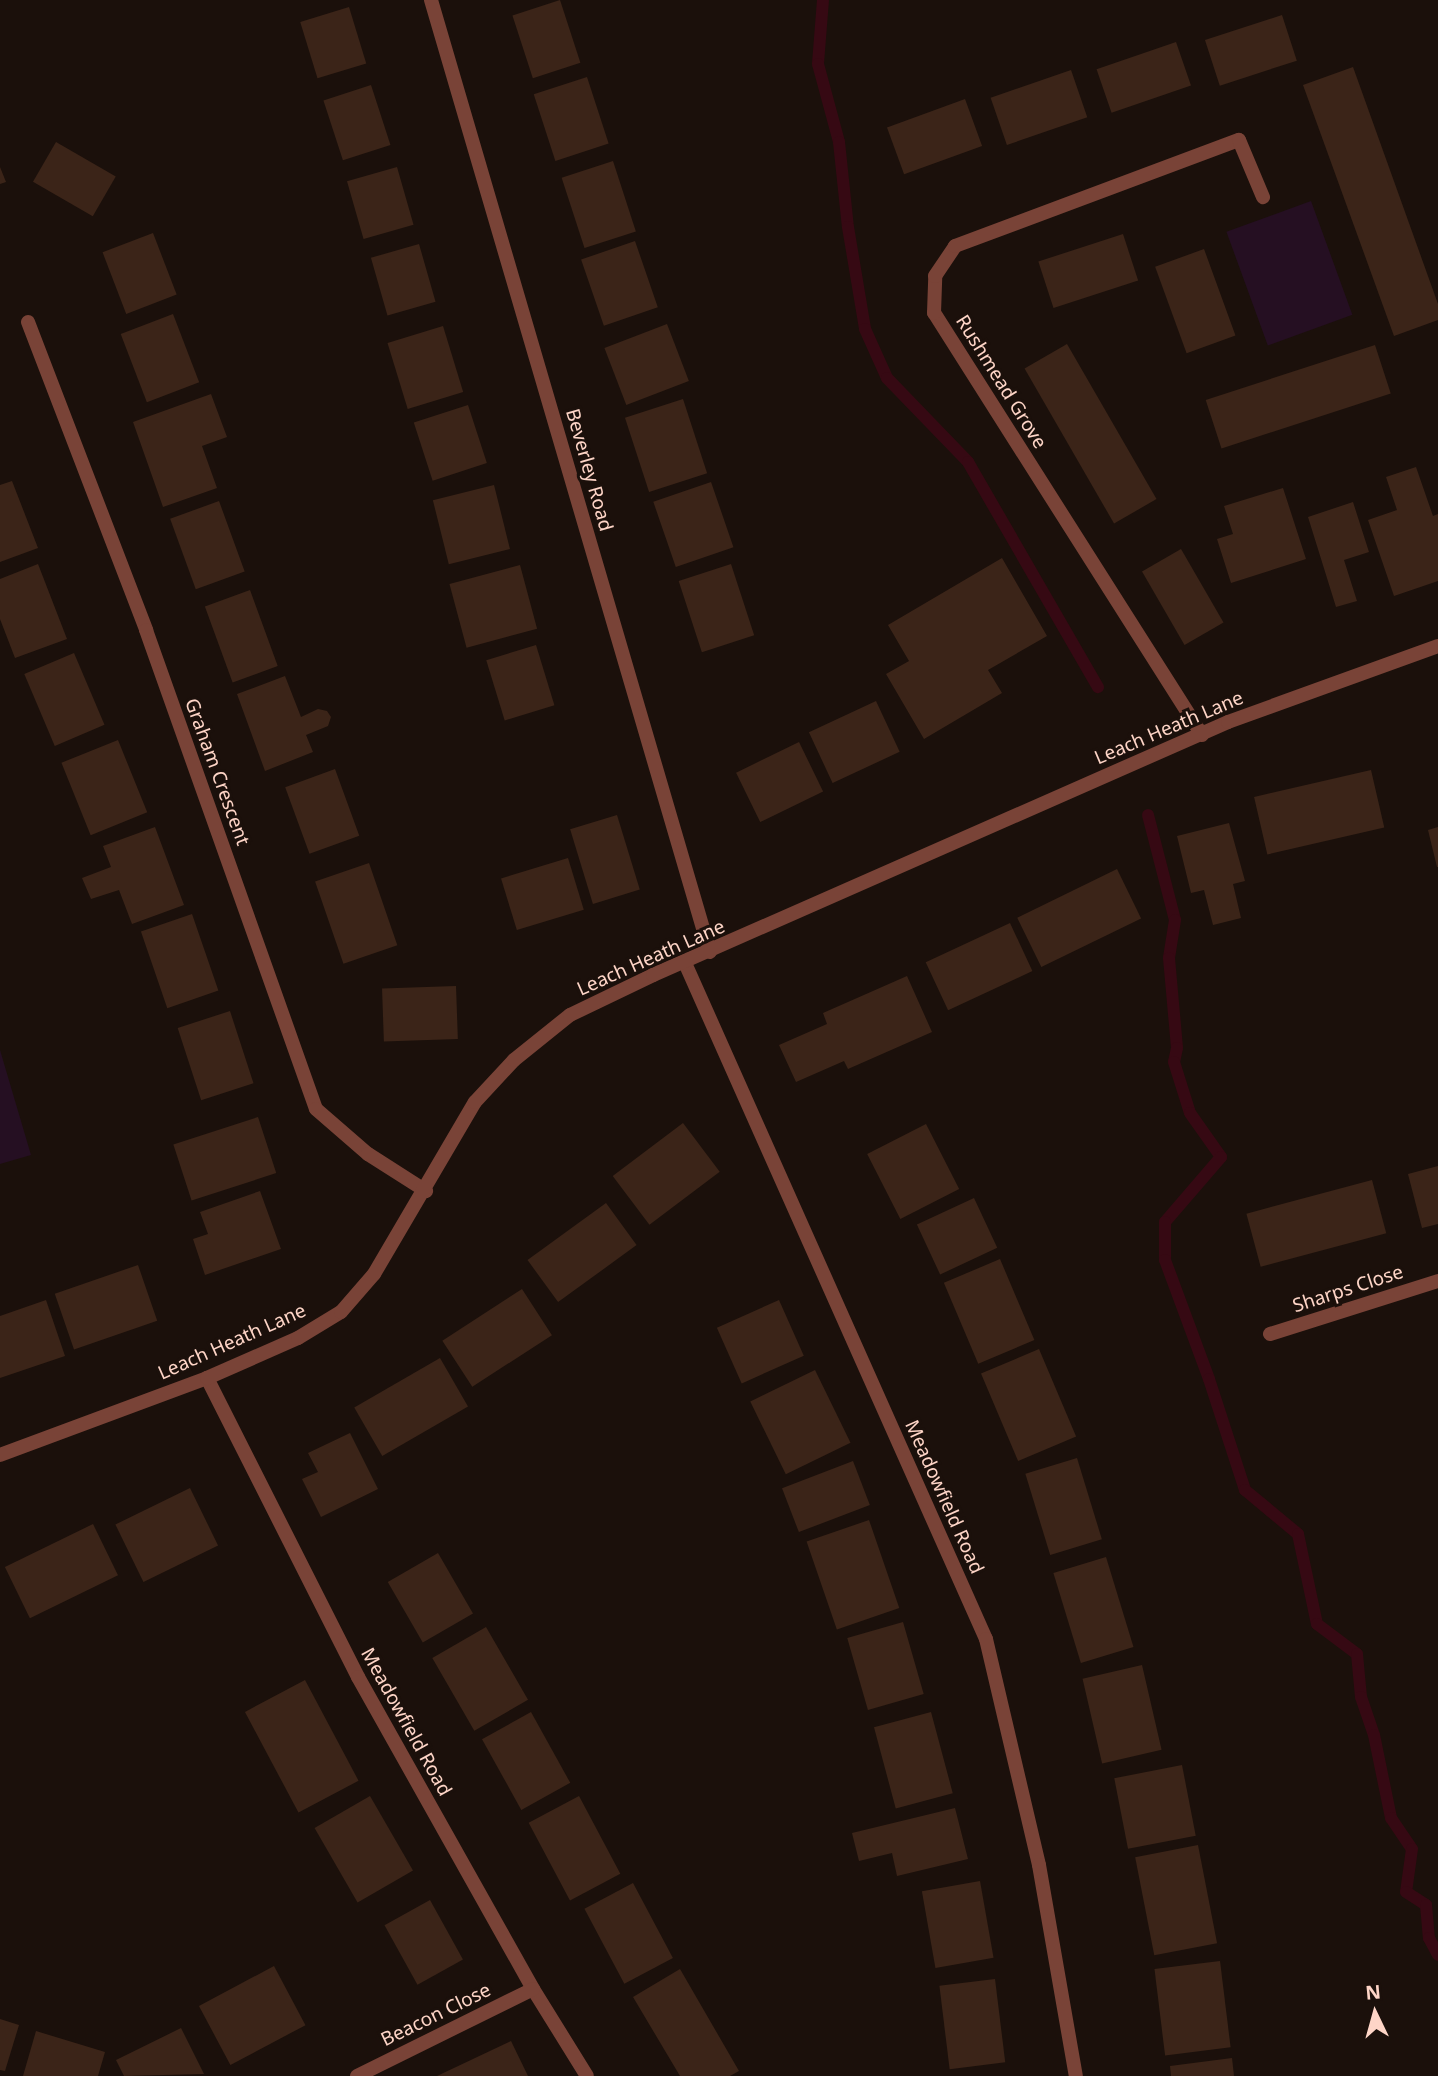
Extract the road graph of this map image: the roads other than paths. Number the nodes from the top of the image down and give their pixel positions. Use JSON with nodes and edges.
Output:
{"nodes":[{"id":1,"x":431,"y":0,"type":"edge"},
{"id":2,"x":1263,"y":197,"type":"dead end"},
{"id":3,"x":28,"y":323,"type":"dead end"},
{"id":4,"x":1438,"y":646,"type":"edge"},
{"id":5,"x":1202,"y":735,"type":"junction"},
{"id":6,"x":710,"y":952,"type":"junction"},
{"id":7,"x":685,"y":963,"type":"junction"},
{"id":8,"x":426,"y":1191,"type":"junction"},
{"id":9,"x":1438,"y":1280,"type":"edge"},
{"id":10,"x":1270,"y":1334,"type":"dead end"},
{"id":11,"x":207,"y":1378,"type":"junction"},
{"id":12,"x":0,"y":1455,"type":"edge"},
{"id":13,"x":533,"y":1989,"type":"junction"},
{"id":14,"x":357,"y":2076,"type":"edge"},
{"id":15,"x":587,"y":2076,"type":"edge"},
{"id":16,"x":1076,"y":2076,"type":"edge"}],
"edges":[{"from":1,"to":6,"type":"street","name":"Beverley Road"},
{"from":2,"to":5,"type":"street","name":"Rushmead Grove"},
{"from":3,"to":8,"type":"street","name":"Graham Crescent"},
{"from":4,"to":5,"type":"street","name":"Leach Heath Lane"},
{"from":5,"to":6,"type":"street","name":"Leach Heath Lane"},
{"from":6,"to":7,"type":"street","name":"Leach Heath Lane"},
{"from":7,"to":8,"type":"street","name":"Leach Heath Lane"},
{"from":7,"to":16,"type":"street","name":"Meadowfield Road"},
{"from":8,"to":11,"type":"street","name":"Leach Heath Lane"},
{"from":9,"to":10,"type":"street","name":"Sharps Close"},
{"from":11,"to":12,"type":"street","name":"Leach Heath Lane"},
{"from":11,"to":13,"type":"street","name":"Meadowfield Road"},
{"from":13,"to":14,"type":"street","name":"Beacon Close"},
{"from":13,"to":15,"type":"street","name":"Meadowfield Road"}]}
